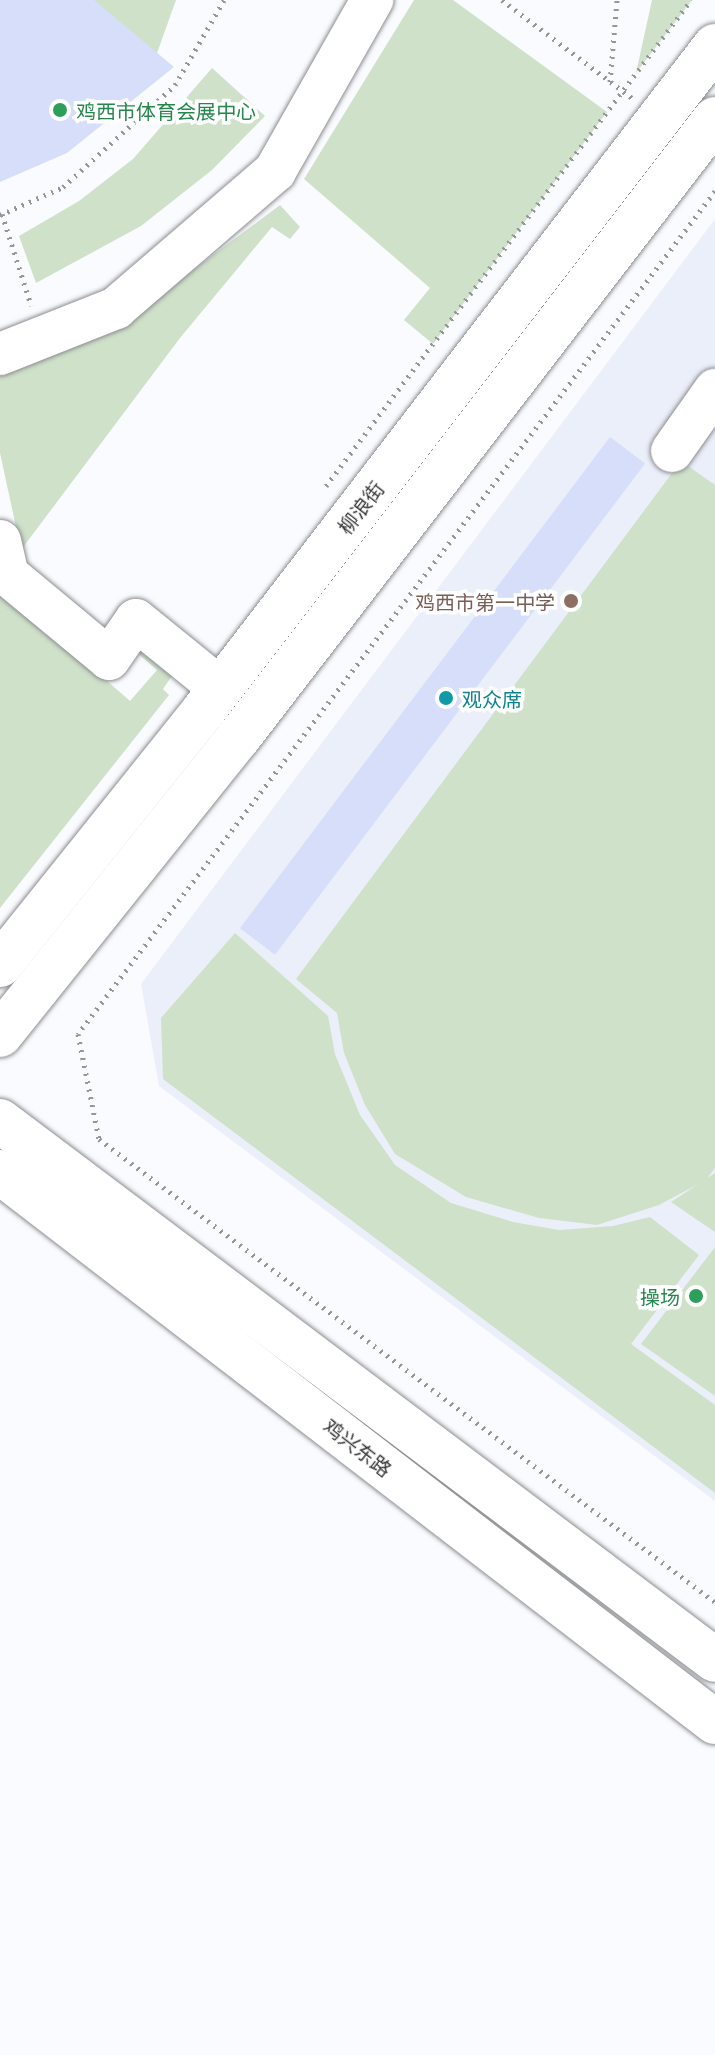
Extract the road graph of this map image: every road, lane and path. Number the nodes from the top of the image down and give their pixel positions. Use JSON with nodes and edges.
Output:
{"nodes":[{"id":1,"x":224,"y":0,"type":"edge"},
{"id":2,"x":372,"y":0,"type":"edge"},
{"id":3,"x":502,"y":0,"type":"edge"},
{"id":4,"x":617,"y":0,"type":"edge"},
{"id":5,"x":691,"y":0,"type":"edge"},
{"id":6,"x":715,"y":46,"type":"edge"},
{"id":7,"x":610,"y":82,"type":"junction"},
{"id":8,"x":622,"y":91,"type":"junction"},
{"id":9,"x":659,"y":119,"type":"junction"},
{"id":10,"x":715,"y":119,"type":"edge"},
{"id":11,"x":715,"y":191,"type":"edge"},
{"id":12,"x":1,"y":215,"type":"edge"},
{"id":13,"x":42,"y":337,"type":"junction"},
{"id":14,"x":0,"y":354,"type":"edge"},
{"id":15,"x":715,"y":390,"type":"edge"},
{"id":16,"x":672,"y":451,"type":"dead end"},
{"id":17,"x":325,"y":488,"type":"dead end"},
{"id":18,"x":0,"y":541,"type":"edge"},
{"id":19,"x":220,"y":688,"type":"junction"},
{"id":20,"x":0,"y":965,"type":"edge"},
{"id":21,"x":0,"y":1035,"type":"edge"},
{"id":22,"x":0,"y":1121,"type":"edge"},
{"id":23,"x":0,"y":1172,"type":"edge"},
{"id":24,"x":715,"y":1602,"type":"edge"},
{"id":25,"x":715,"y":1660,"type":"edge"},
{"id":26,"x":715,"y":1722,"type":"edge"}],
"edges":[{"from":1,"to":12,"type":"path"},
{"from":2,"to":13,"type":"street"},
{"from":3,"to":7,"type":"path"},
{"from":4,"to":7,"type":"path"},
{"from":5,"to":8,"type":"path"},
{"from":6,"to":9,"type":"main road","name":"柳浪街"},
{"from":7,"to":8,"type":"path"},
{"from":8,"to":9,"type":"path"},
{"from":8,"to":17,"type":"path"},
{"from":9,"to":19,"type":"main road","name":"柳浪街"},
{"from":10,"to":21,"type":"main road"},
{"from":11,"to":24,"type":"path"},
{"from":12,"to":13,"type":"path"},
{"from":13,"to":14,"type":"street"},
{"from":15,"to":16,"type":"street"},
{"from":18,"to":19,"type":"street"},
{"from":19,"to":20,"type":"main road","name":"柳浪街"},
{"from":22,"to":25,"type":"main road"},
{"from":23,"to":26,"type":"main road","name":"鸡兴东路"}]}
